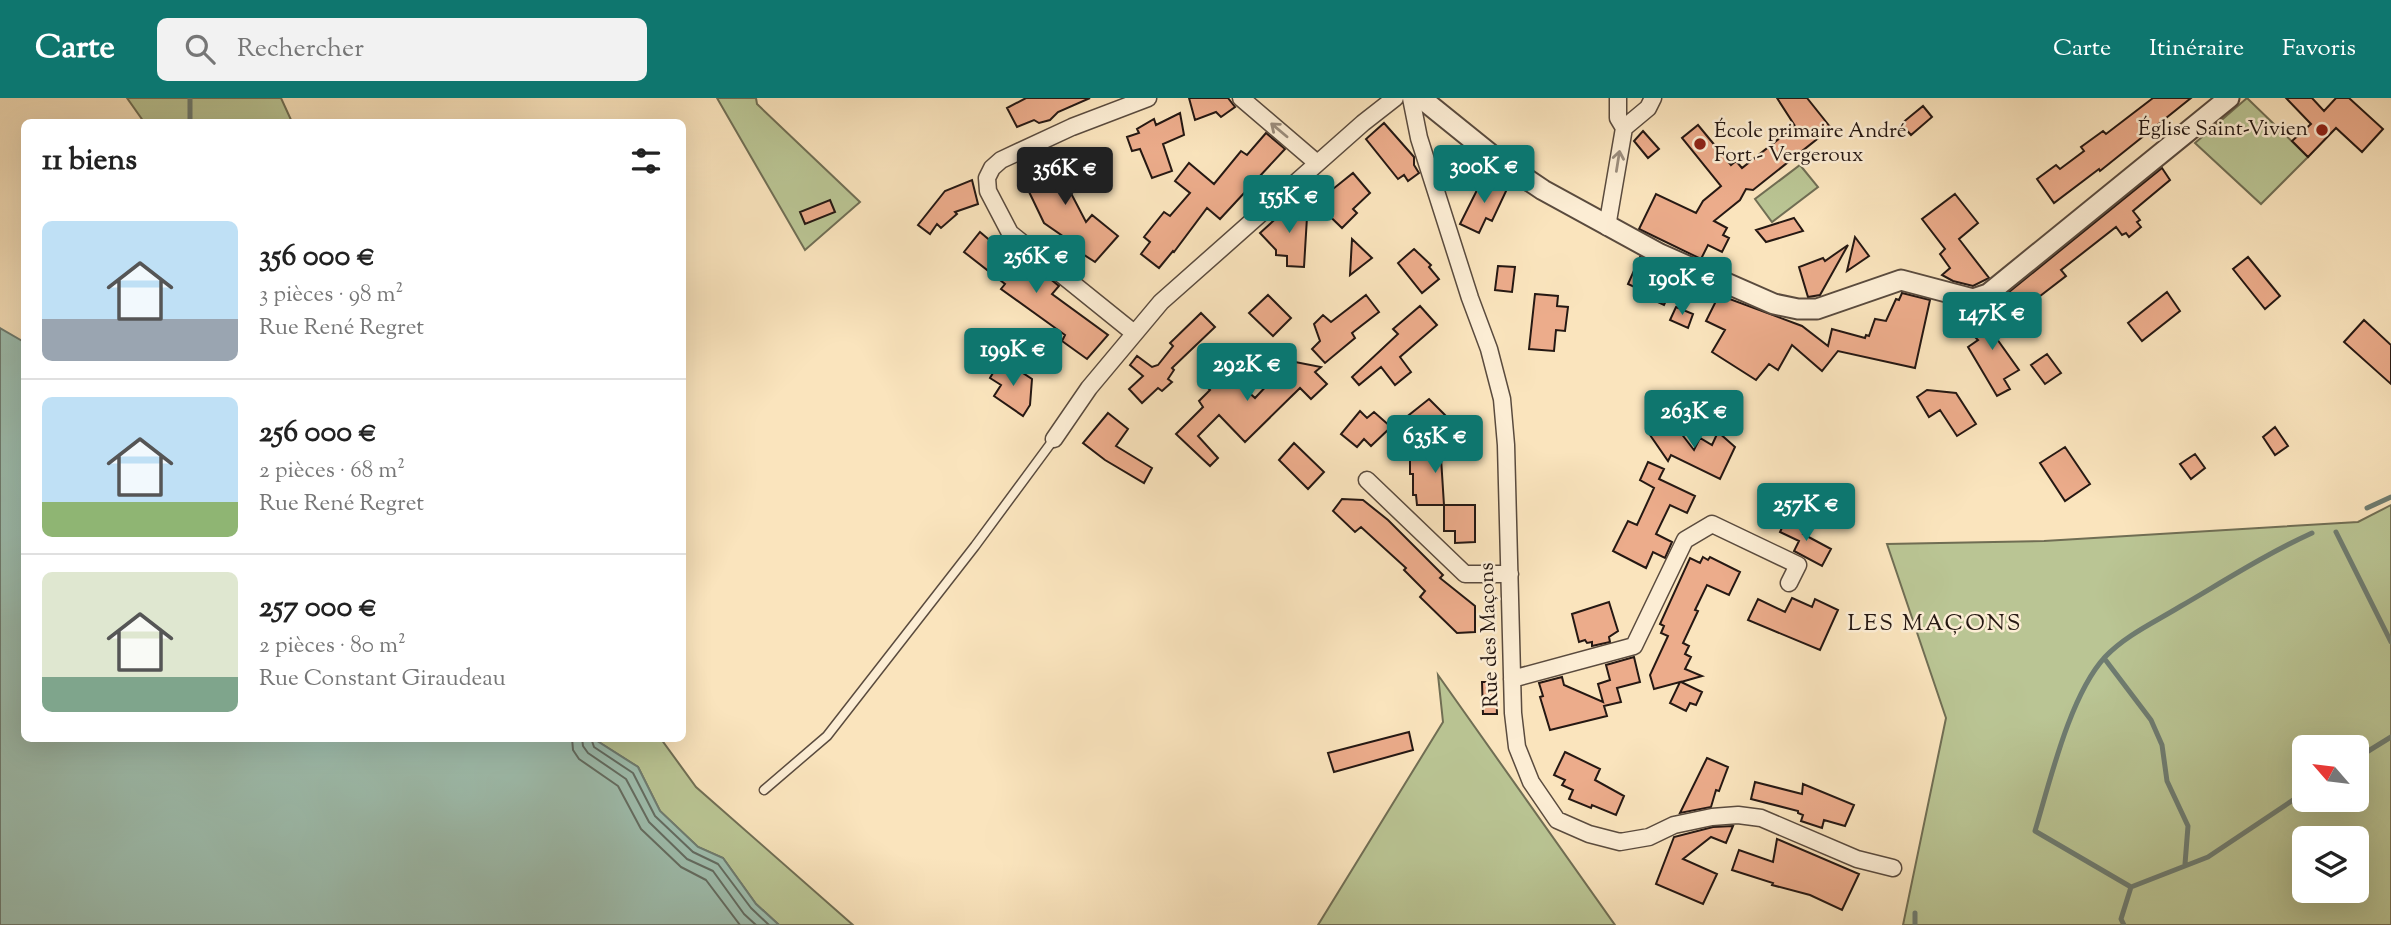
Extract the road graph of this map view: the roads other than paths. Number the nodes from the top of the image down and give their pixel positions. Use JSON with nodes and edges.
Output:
{"nodes":[{"id":1,"x":1148,"y":98,"type":"edge"},
{"id":2,"x":1241,"y":98,"type":"edge"},
{"id":3,"x":1395,"y":98,"type":"edge"},
{"id":4,"x":1411,"y":98,"type":"edge"},
{"id":5,"x":1421,"y":98,"type":"edge"},
{"id":6,"x":1618,"y":98,"type":"edge"},
{"id":7,"x":1653,"y":98,"type":"edge"},
{"id":8,"x":2229,"y":98,"type":"edge"},
{"id":9,"x":1625,"y":128,"type":"junction"},
{"id":10,"x":1317,"y":163,"type":"junction"},
{"id":11,"x":1607,"y":227,"type":"junction"},
{"id":12,"x":1134,"y":333,"type":"junction"},
{"id":13,"x":1054,"y":439,"type":"joint"},
{"id":14,"x":1367,"y":480,"type":"dead end"},
{"id":15,"x":1510,"y":574,"type":"junction"},
{"id":16,"x":1789,"y":583,"type":"dead end"},
{"id":17,"x":1512,"y":679,"type":"junction"},
{"id":18,"x":764,"y":790,"type":"dead end"},
{"id":19,"x":1893,"y":868,"type":"dead end"}],
"edges":[{"from":1,"to":12,"type":"street"},
{"from":10,"to":2,"type":"street","one_way":true},
{"from":3,"to":10,"type":"street"},
{"from":4,"to":15,"type":"street","name":"Rue des Maçons"},
{"from":5,"to":11,"type":"street"},
{"from":6,"to":9,"type":"street"},
{"from":7,"to":9,"type":"street"},
{"from":8,"to":11,"type":"street"},
{"from":11,"to":9,"type":"street","one_way":true},
{"from":10,"to":12,"type":"street"},
{"from":12,"to":13,"type":"street"},
{"from":13,"to":18,"type":"lane"},
{"from":14,"to":15,"type":"street"},
{"from":15,"to":17,"type":"street","name":"Rue des Maçons"},
{"from":16,"to":17,"type":"street"},
{"from":17,"to":19,"type":"street","name":"Rue des Maçons"}]}
